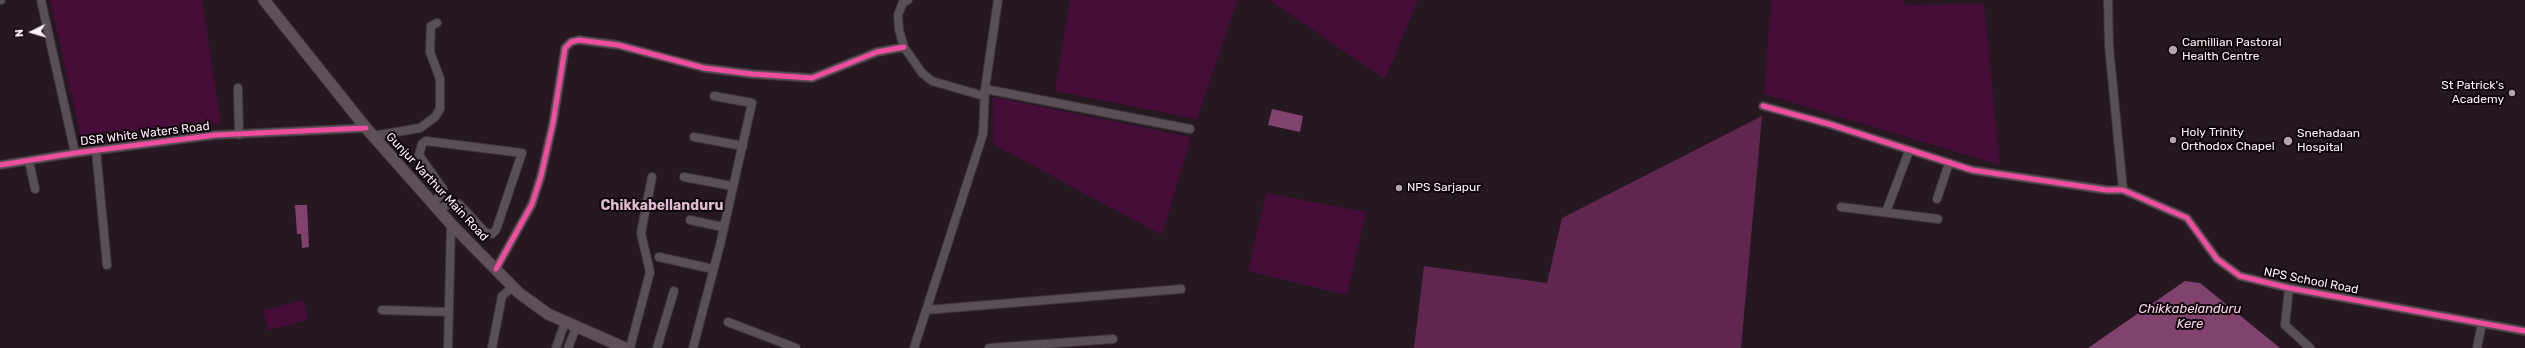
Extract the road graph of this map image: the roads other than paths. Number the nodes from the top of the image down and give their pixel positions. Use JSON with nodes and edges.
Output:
{"nodes":[{"id":1,"x":41,"y":0,"type":"edge"},
{"id":2,"x":264,"y":0,"type":"edge"},
{"id":3,"x":908,"y":0,"type":"edge"},
{"id":4,"x":998,"y":0,"type":"edge"},
{"id":5,"x":2108,"y":0,"type":"edge"},
{"id":6,"x":437,"y":24,"type":"dead end"},
{"id":7,"x":904,"y":47,"type":"junction"},
{"id":8,"x":238,"y":88,"type":"dead end"},
{"id":9,"x":985,"y":93,"type":"junction"},
{"id":10,"x":714,"y":96,"type":"dead end"},
{"id":11,"x":1763,"y":106,"type":"dead end"},
{"id":12,"x":1190,"y":129,"type":"dead end"},
{"id":13,"x":370,"y":132,"type":"junction"},
{"id":14,"x":239,"y":135,"type":"junction"},
{"id":15,"x":694,"y":137,"type":"dead end"},
{"id":16,"x":743,"y":146,"type":"junction"},
{"id":17,"x":96,"y":150,"type":"junction"},
{"id":18,"x":1909,"y":151,"type":"junction"},
{"id":19,"x":75,"y":153,"type":"junction"},
{"id":20,"x":29,"y":161,"type":"junction"},
{"id":21,"x":1949,"y":163,"type":"junction"},
{"id":22,"x":0,"y":166,"type":"edge"},
{"id":23,"x":652,"y":177,"type":"dead end"},
{"id":24,"x":684,"y":177,"type":"dead end"},
{"id":25,"x":732,"y":186,"type":"junction"},
{"id":26,"x":35,"y":189,"type":"dead end"},
{"id":27,"x":2123,"y":190,"type":"junction"},
{"id":28,"x":1936,"y":199,"type":"dead end"},
{"id":29,"x":436,"y":206,"type":"junction"},
{"id":30,"x":1841,"y":207,"type":"dead end"},
{"id":31,"x":1886,"y":212,"type":"junction"},
{"id":32,"x":1938,"y":219,"type":"dead end"},
{"id":33,"x":690,"y":220,"type":"dead end"},
{"id":34,"x":451,"y":224,"type":"junction"},
{"id":35,"x":724,"y":227,"type":"junction"},
{"id":36,"x":659,"y":256,"type":"dead end"},
{"id":37,"x":106,"y":265,"type":"dead end"},
{"id":38,"x":496,"y":269,"type":"junction"},
{"id":39,"x":713,"y":269,"type":"junction"},
{"id":40,"x":512,"y":287,"type":"junction"},
{"id":41,"x":2289,"y":288,"type":"junction"},
{"id":42,"x":1181,"y":289,"type":"dead end"},
{"id":43,"x":674,"y":291,"type":"dead end"},
{"id":44,"x":382,"y":310,"type":"dead end"},
{"id":45,"x":926,"y":310,"type":"junction"},
{"id":46,"x":448,"y":312,"type":"junction"},
{"id":47,"x":565,"y":322,"type":"junction"},
{"id":48,"x":728,"y":322,"type":"dead end"},
{"id":49,"x":2482,"y":323,"type":"junction"},
{"id":50,"x":576,"y":328,"type":"junction"},
{"id":51,"x":2525,"y":331,"type":"edge"},
{"id":52,"x":1113,"y":339,"type":"dead end"},
{"id":53,"x":1050,"y":346,"type":"edge"},
{"id":54,"x":448,"y":348,"type":"edge"},
{"id":55,"x":492,"y":348,"type":"edge"},
{"id":56,"x":556,"y":348,"type":"edge"},
{"id":57,"x":568,"y":348,"type":"edge"},
{"id":58,"x":625,"y":348,"type":"edge"},
{"id":59,"x":630,"y":348,"type":"edge"},
{"id":60,"x":658,"y":348,"type":"edge"},
{"id":61,"x":693,"y":348,"type":"edge"},
{"id":62,"x":796,"y":348,"type":"edge"},
{"id":63,"x":914,"y":348,"type":"edge"},
{"id":64,"x":989,"y":348,"type":"edge"},
{"id":65,"x":2310,"y":348,"type":"edge"},
{"id":66,"x":2477,"y":348,"type":"edge"}],
"edges":[{"from":1,"to":19,"type":"street"},
{"from":2,"to":13,"type":"main road","name":"Gunjur Varthur Main Road"},
{"from":3,"to":7,"type":"street"},
{"from":4,"to":9,"type":"street"},
{"from":5,"to":27,"type":"street"},
{"from":6,"to":13,"type":"street","name":"DSR White Waters Road"},
{"from":7,"to":9,"type":"street"},
{"from":7,"to":38,"type":"street"},
{"from":8,"to":14,"type":"street"},
{"from":9,"to":12,"type":"street"},
{"from":9,"to":45,"type":"street"},
{"from":10,"to":16,"type":"street"},
{"from":11,"to":18,"type":"street"},
{"from":13,"to":14,"type":"street","name":"DSR White Waters Road"},
{"from":13,"to":29,"type":"main road","name":"Gunjur Varthur Main Road"},
{"from":14,"to":17,"type":"street","name":"DSR White Waters Road"},
{"from":15,"to":16,"type":"street"},
{"from":16,"to":25,"type":"street"},
{"from":17,"to":19,"type":"street","name":"DSR White Waters Road"},
{"from":17,"to":37,"type":"street"},
{"from":18,"to":21,"type":"street"},
{"from":18,"to":31,"type":"street"},
{"from":19,"to":20,"type":"street","name":"DSR White Waters Road"},
{"from":20,"to":22,"type":"street","name":"DSR White Waters Road"},
{"from":20,"to":26,"type":"street"},
{"from":21,"to":27,"type":"street"},
{"from":21,"to":28,"type":"street"},
{"from":23,"to":59,"type":"street"},
{"from":24,"to":25,"type":"street"},
{"from":25,"to":35,"type":"street"},
{"from":27,"to":41,"type":"street","name":"NPS School Road"},
{"from":29,"to":29,"type":"street"},
{"from":29,"to":34,"type":"main road","name":"Gunjur Varthur Main Road"},
{"from":30,"to":31,"type":"street"},
{"from":31,"to":32,"type":"street"},
{"from":33,"to":35,"type":"street"},
{"from":34,"to":38,"type":"main road","name":"Gunjur Varthur Main Road"},
{"from":34,"to":46,"type":"street"},
{"from":35,"to":39,"type":"street"},
{"from":36,"to":39,"type":"street"},
{"from":38,"to":40,"type":"main road","name":"Gunjur Varthur Main Road"},
{"from":39,"to":61,"type":"street"},
{"from":40,"to":47,"type":"main road","name":"Gunjur Varthur Main Road"},
{"from":40,"to":55,"type":"street"},
{"from":41,"to":49,"type":"street","name":"NPS School Road"},
{"from":41,"to":65,"type":"street"},
{"from":42,"to":45,"type":"street"},
{"from":43,"to":60,"type":"street"},
{"from":44,"to":46,"type":"street"},
{"from":45,"to":63,"type":"street"},
{"from":46,"to":54,"type":"street"},
{"from":47,"to":50,"type":"main road","name":"Gunjur Varthur Main Road"},
{"from":47,"to":56,"type":"street"},
{"from":48,"to":62,"type":"street"},
{"from":49,"to":51,"type":"street","name":"NPS School Road"},
{"from":49,"to":66,"type":"street"},
{"from":50,"to":57,"type":"street"},
{"from":50,"to":58,"type":"main road","name":"Gunjur Varthur Main Road"},
{"from":52,"to":53,"type":"street"},
{"from":53,"to":64,"type":"street"}]}
